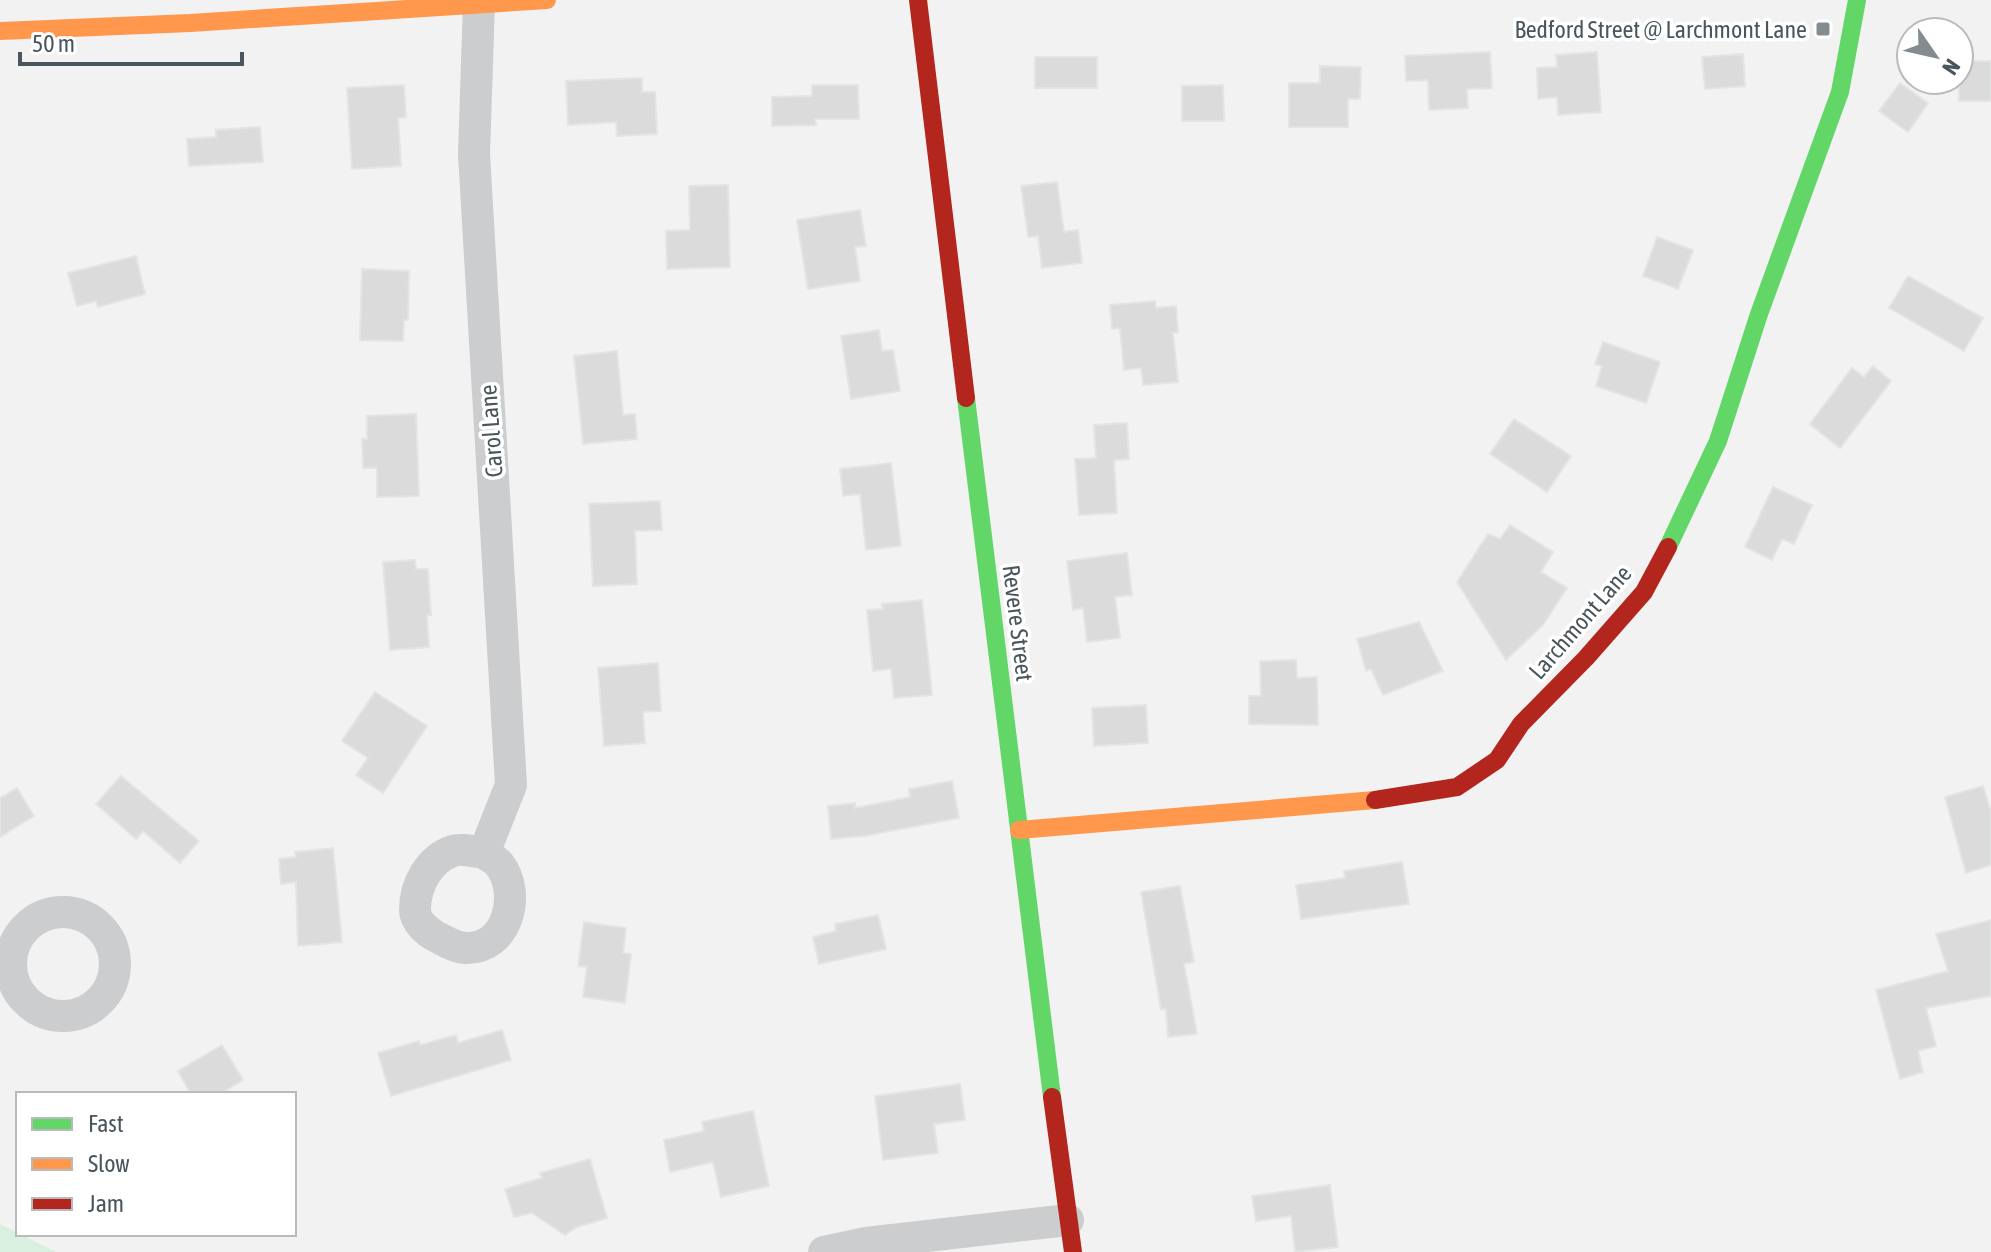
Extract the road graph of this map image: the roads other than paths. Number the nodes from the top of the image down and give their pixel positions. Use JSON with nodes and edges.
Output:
{"nodes":[{"id":1,"x":547,"y":0,"type":"edge"},
{"id":2,"x":918,"y":0,"type":"edge"},
{"id":3,"x":1857,"y":0,"type":"edge"},
{"id":4,"x":432,"y":3,"type":"edge"},
{"id":5,"x":479,"y":3,"type":"junction"},
{"id":6,"x":87,"y":14,"type":"edge"},
{"id":7,"x":0,"y":31,"type":"edge"},
{"id":8,"x":1019,"y":830,"type":"junction"},
{"id":9,"x":484,"y":853,"type":"dead end"},
{"id":10,"x":1068,"y":1220,"type":"junction"},
{"id":11,"x":824,"y":1252,"type":"edge"},
{"id":12,"x":1073,"y":1252,"type":"edge"}],
"edges":[{"from":1,"to":5,"type":"street"},
{"from":2,"to":8,"type":"street","name":"Revere Street"},
{"from":3,"to":8,"type":"street","name":"Larchmont Lane"},
{"from":4,"to":5,"type":"street"},
{"from":4,"to":6,"type":"street"},
{"from":5,"to":9,"type":"street","name":"Carol Lane"},
{"from":6,"to":7,"type":"street"},
{"from":8,"to":10,"type":"street","name":"Revere Street"},
{"from":10,"to":11,"type":"street"},
{"from":10,"to":12,"type":"street","name":"Revere Street"}]}
